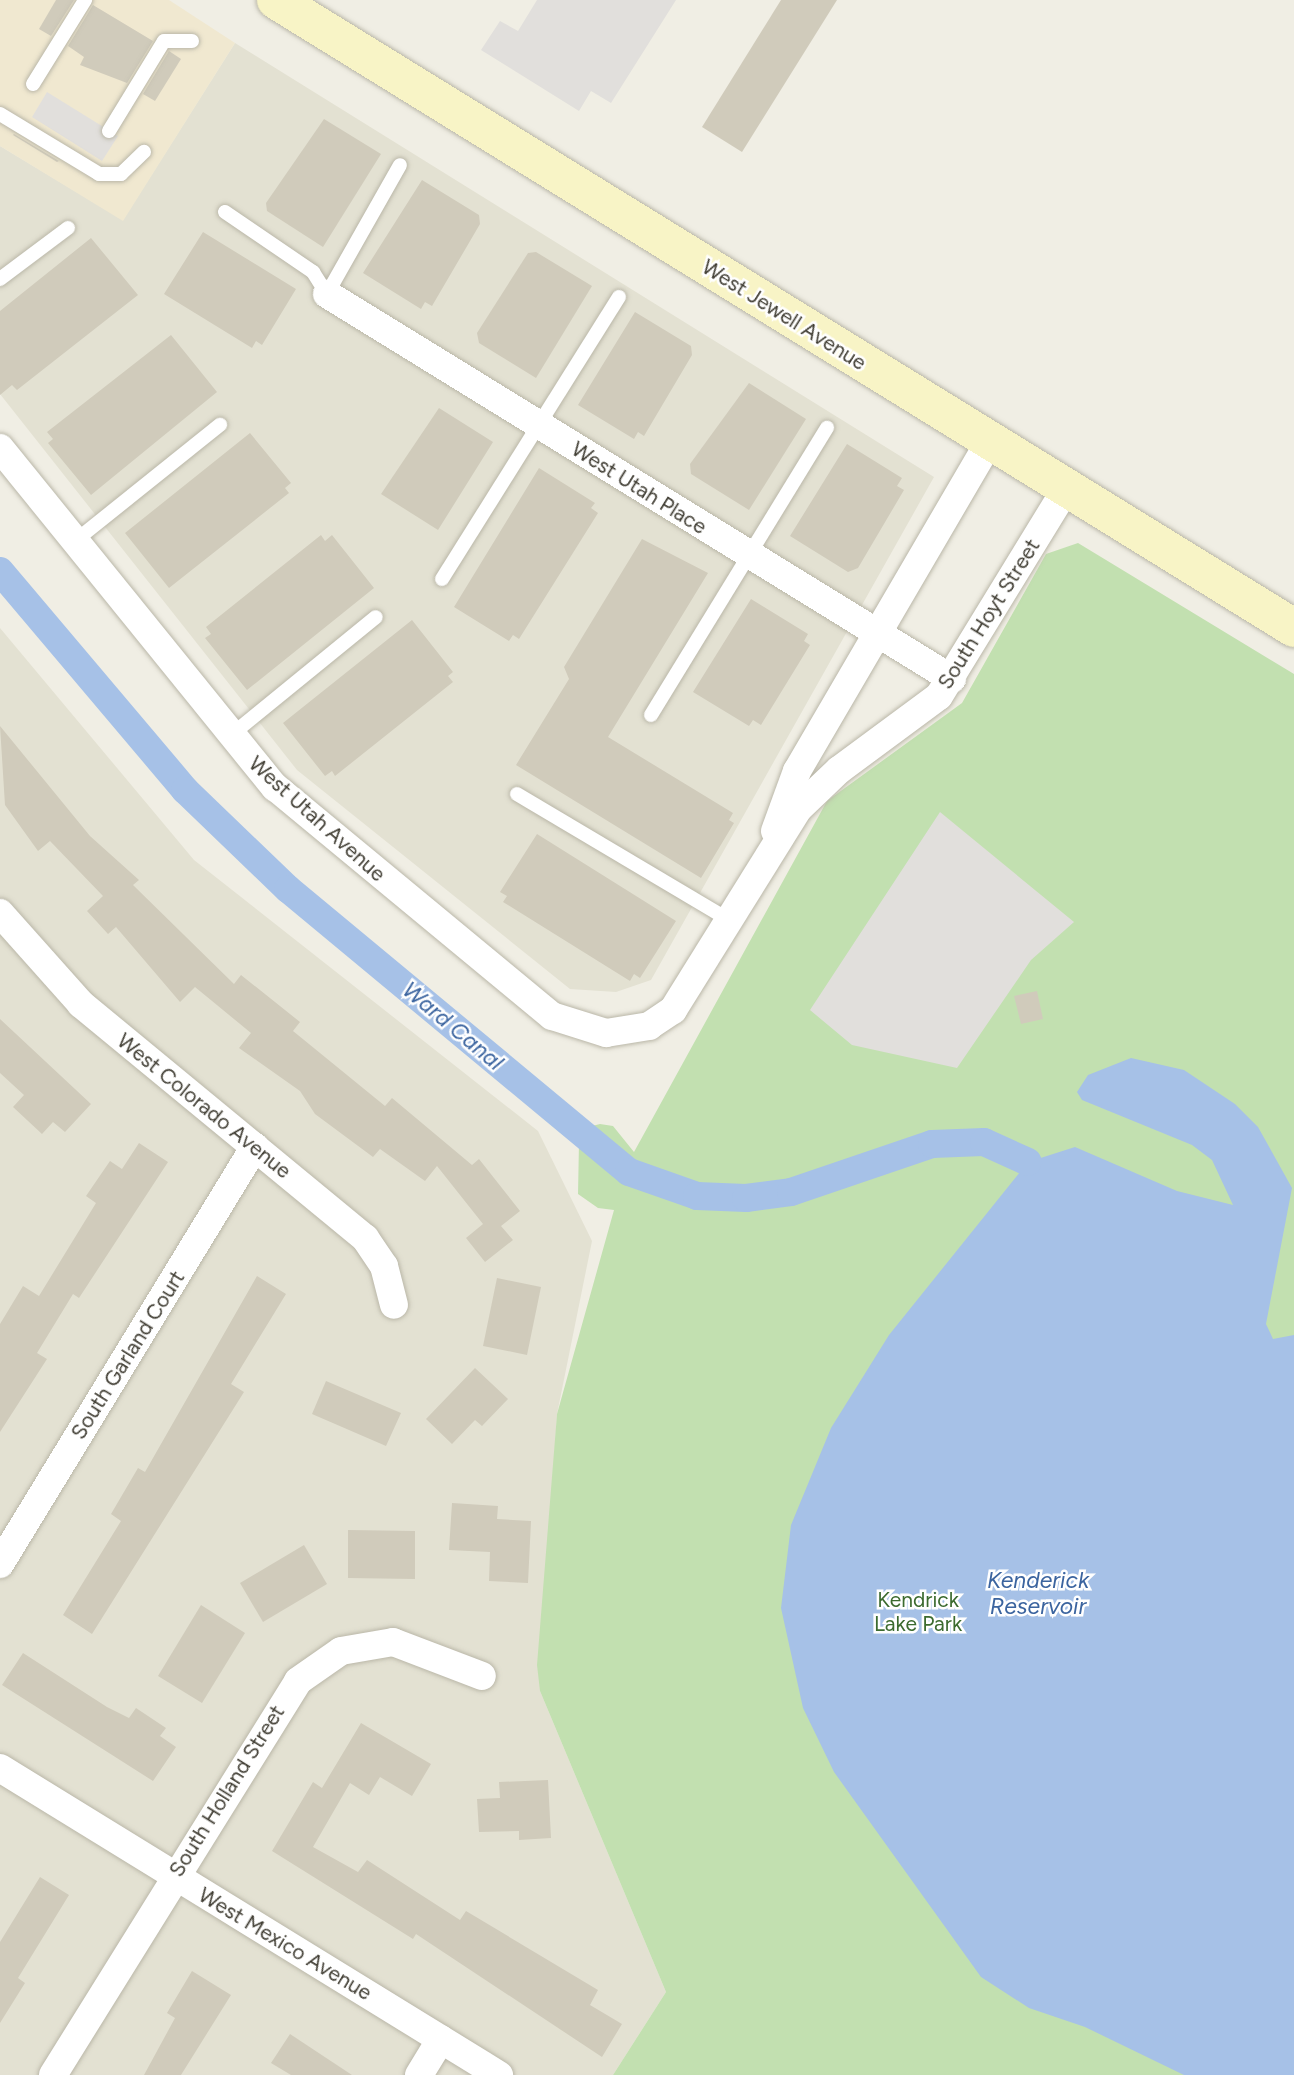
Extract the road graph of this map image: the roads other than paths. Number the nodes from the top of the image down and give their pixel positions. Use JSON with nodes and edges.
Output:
{"nodes":[{"id":1,"x":85,"y":0,"type":"edge"},
{"id":2,"x":276,"y":0,"type":"edge"},
{"id":3,"x":192,"y":41,"type":"dead end"},
{"id":4,"x":33,"y":84,"type":"dead end"},
{"id":5,"x":0,"y":114,"type":"edge"},
{"id":6,"x":109,"y":131,"type":"dead end"},
{"id":7,"x":144,"y":152,"type":"dead end"},
{"id":8,"x":400,"y":165,"type":"dead end"},
{"id":9,"x":225,"y":212,"type":"dead end"},
{"id":10,"x":68,"y":228,"type":"dead end"},
{"id":11,"x":0,"y":279,"type":"edge"},
{"id":12,"x":327,"y":294,"type":"junction"},
{"id":13,"x":619,"y":297,"type":"dead end"},
{"id":14,"x":536,"y":424,"type":"junction"},
{"id":15,"x":220,"y":425,"type":"dead end"},
{"id":16,"x":827,"y":428,"type":"dead end"},
{"id":17,"x":990,"y":441,"type":"junction"},
{"id":18,"x":0,"y":448,"type":"edge"},
{"id":19,"x":1067,"y":487,"type":"junction"},
{"id":20,"x":75,"y":541,"type":"junction"},
{"id":21,"x":748,"y":556,"type":"junction"},
{"id":22,"x":442,"y":579,"type":"dead end"},
{"id":23,"x":376,"y":617,"type":"dead end"},
{"id":24,"x":1294,"y":628,"type":"edge"},
{"id":25,"x":874,"y":634,"type":"junction"},
{"id":26,"x":952,"y":678,"type":"junction"},
{"id":27,"x":651,"y":715,"type":"dead end"},
{"id":28,"x":229,"y":737,"type":"junction"},
{"id":29,"x":517,"y":794,"type":"dead end"},
{"id":30,"x":774,"y":840,"type":"junction"},
{"id":31,"x":0,"y":913,"type":"edge"},
{"id":32,"x":729,"y":920,"type":"junction"},
{"id":33,"x":606,"y":1033,"type":"joint"},
{"id":34,"x":256,"y":1147,"type":"junction"},
{"id":35,"x":394,"y":1305,"type":"dead end"},
{"id":36,"x":0,"y":1564,"type":"edge"},
{"id":37,"x":482,"y":1676,"type":"dead end"},
{"id":38,"x":0,"y":1768,"type":"edge"},
{"id":39,"x":174,"y":1876,"type":"junction"},
{"id":40,"x":441,"y":2039,"type":"junction"},
{"id":41,"x":53,"y":2075,"type":"edge"},
{"id":42,"x":419,"y":2075,"type":"edge"},
{"id":43,"x":499,"y":2075,"type":"edge"}],
"edges":[{"from":1,"to":4,"type":"lane"},
{"from":2,"to":17,"type":"main road","name":"West Jewell Avenue"},
{"from":3,"to":6,"type":"lane"},
{"from":5,"to":7,"type":"lane"},
{"from":8,"to":12,"type":"lane"},
{"from":9,"to":12,"type":"lane"},
{"from":10,"to":11,"type":"lane"},
{"from":12,"to":14,"type":"street","name":"West Utah Place"},
{"from":13,"to":14,"type":"lane"},
{"from":14,"to":21,"type":"street","name":"West Utah Place"},
{"from":14,"to":22,"type":"lane"},
{"from":15,"to":20,"type":"lane"},
{"from":16,"to":21,"type":"lane"},
{"from":17,"to":19,"type":"main road","name":"West Jewell Avenue"},
{"from":17,"to":25,"type":"street","name":"South Hoyt Street"},
{"from":18,"to":20,"type":"street","name":"West Utah Avenue"},
{"from":19,"to":24,"type":"main road","name":"West Jewell Avenue"},
{"from":19,"to":26,"type":"street","name":"South Hoyt Street"},
{"from":20,"to":28,"type":"street","name":"West Utah Avenue"},
{"from":21,"to":25,"type":"street","name":"West Utah Place"},
{"from":21,"to":27,"type":"lane"},
{"from":23,"to":28,"type":"lane"},
{"from":25,"to":26,"type":"street","name":"West Utah Place"},
{"from":25,"to":30,"type":"street","name":"South Hoyt Street"},
{"from":26,"to":30,"type":"street","name":"South Hoyt Street"},
{"from":28,"to":33,"type":"street","name":"West Utah Avenue"},
{"from":29,"to":32,"type":"lane"},
{"from":30,"to":32,"type":"street","name":"South Hoyt Street"},
{"from":31,"to":34,"type":"street","name":"West Colorado Avenue"},
{"from":32,"to":33,"type":"street","name":"South Hoyt Street"},
{"from":34,"to":35,"type":"street","name":"West Colorado Avenue"},
{"from":34,"to":36,"type":"street","name":"South Garland Court"},
{"from":37,"to":39,"type":"street","name":"South Holland Street"},
{"from":38,"to":39,"type":"street","name":"West Mexico Avenue"},
{"from":39,"to":40,"type":"street","name":"West Mexico Avenue"},
{"from":39,"to":41,"type":"street","name":"South Holland Street"},
{"from":40,"to":42,"type":"street"},
{"from":40,"to":43,"type":"street","name":"West Mexico Avenue"}]}
